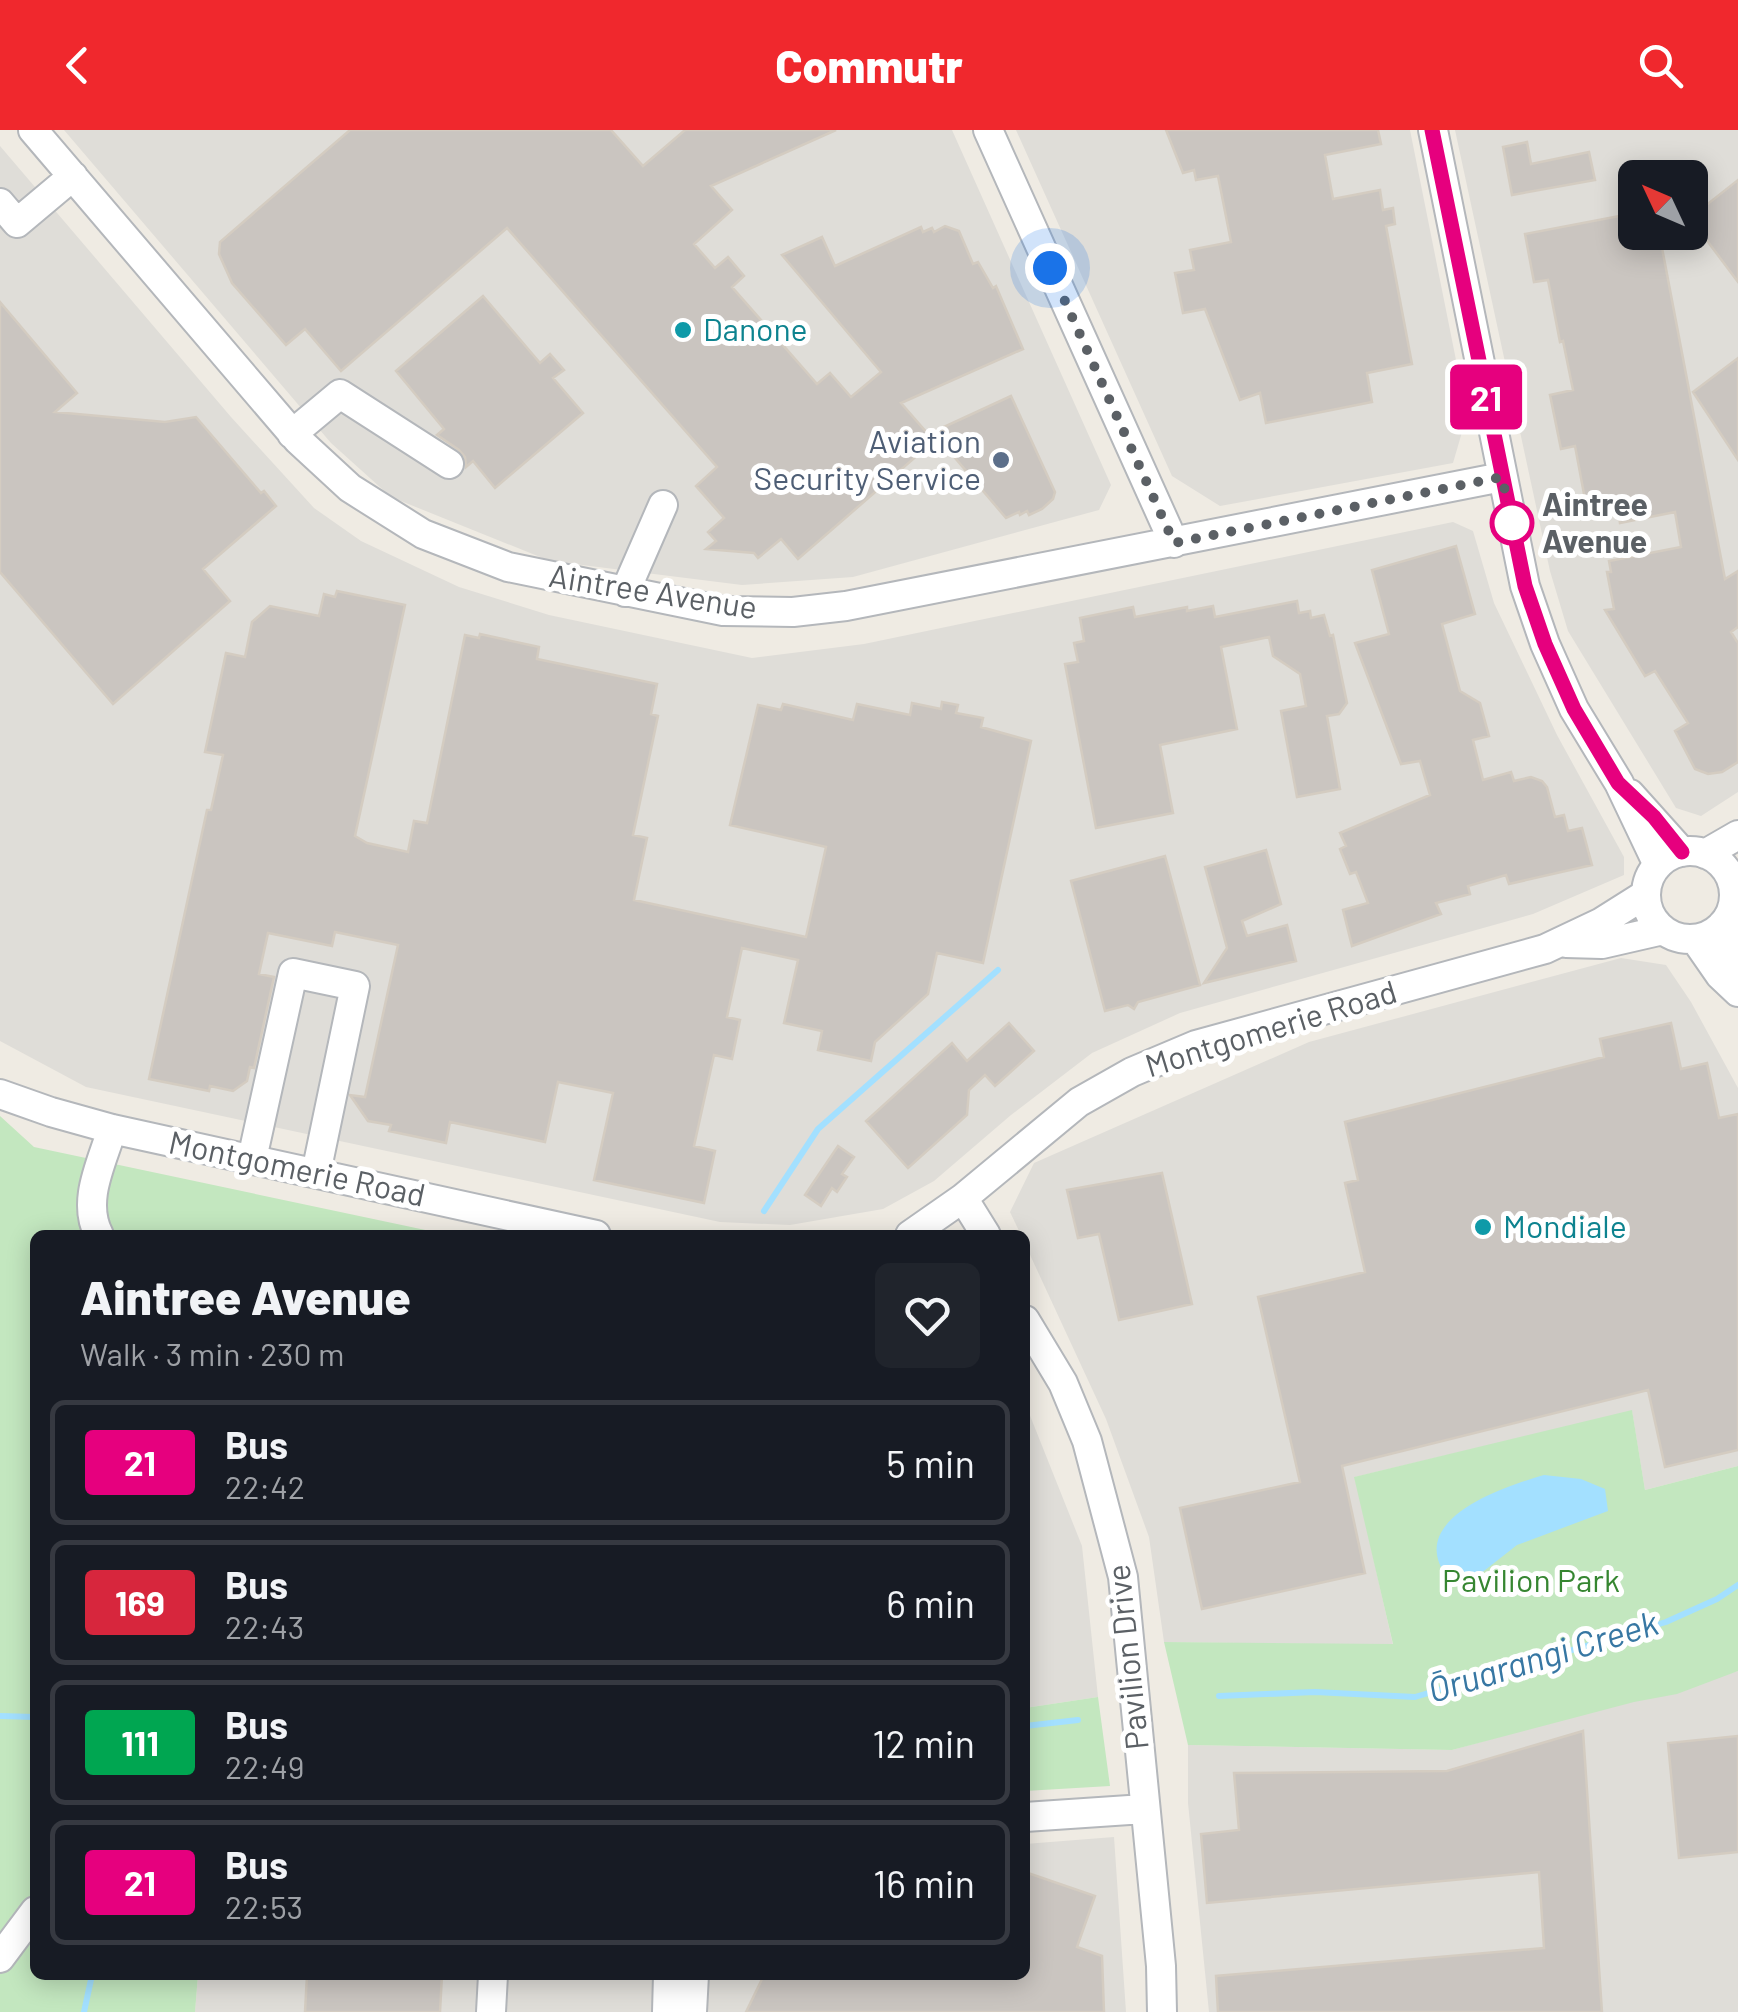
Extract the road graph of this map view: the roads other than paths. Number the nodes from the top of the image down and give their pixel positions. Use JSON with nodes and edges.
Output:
{"nodes":[{"id":1,"x":33,"y":130,"type":"edge"},
{"id":2,"x":988,"y":130,"type":"edge"},
{"id":3,"x":1432,"y":130,"type":"edge"},
{"id":4,"x":73,"y":176,"type":"junction"},
{"id":5,"x":0,"y":203,"type":"edge"},
{"id":6,"x":292,"y":434,"type":"junction"},
{"id":7,"x":450,"y":464,"type":"dead end"},
{"id":8,"x":1502,"y":477,"type":"junction"},
{"id":9,"x":663,"y":505,"type":"dead end"},
{"id":10,"x":1174,"y":543,"type":"junction"},
{"id":11,"x":625,"y":592,"type":"junction"},
{"id":12,"x":1738,"y":835,"type":"edge"},
{"id":13,"x":1682,"y":857,"type":"junction"},
{"id":14,"x":1736,"y":882,"type":"edge"},
{"id":15,"x":1646,"y":894,"type":"junction"},
{"id":16,"x":1722,"y":926,"type":"junction"},
{"id":17,"x":1663,"y":930,"type":"junction"},
{"id":18,"x":1694,"y":939,"type":"junction"},
{"id":19,"x":1560,"y":943,"type":"junction"},
{"id":20,"x":1738,"y":963,"type":"edge"},
{"id":21,"x":1738,"y":992,"type":"edge"},
{"id":22,"x":0,"y":1094,"type":"edge"},
{"id":23,"x":112,"y":1129,"type":"junction"},
{"id":24,"x":252,"y":1160,"type":"junction"},
{"id":25,"x":316,"y":1173,"type":"junction"},
{"id":26,"x":963,"y":1198,"type":"junction"},
{"id":27,"x":97,"y":1230,"type":"edge"},
{"id":28,"x":573,"y":1230,"type":"edge"},
{"id":29,"x":927,"y":1230,"type":"edge"},
{"id":30,"x":983,"y":1230,"type":"edge"},
{"id":31,"x":1030,"y":1328,"type":"edge"},
{"id":32,"x":1144,"y":1809,"type":"junction"},
{"id":33,"x":1030,"y":1818,"type":"edge"},
{"id":34,"x":30,"y":1918,"type":"edge"},
{"id":35,"x":0,"y":1958,"type":"edge"},
{"id":36,"x":493,"y":1980,"type":"edge"},
{"id":37,"x":668,"y":1980,"type":"edge"},
{"id":38,"x":694,"y":1980,"type":"edge"},
{"id":39,"x":491,"y":2012,"type":"edge"},
{"id":40,"x":666,"y":2012,"type":"edge"},
{"id":41,"x":692,"y":2012,"type":"edge"},
{"id":42,"x":1162,"y":2012,"type":"edge"}],
"edges":[{"from":1,"to":4,"type":"street","name":"Aintree Avenue"},
{"from":2,"to":10,"type":"street"},
{"from":3,"to":8,"type":"street"},
{"from":4,"to":5,"type":"street"},
{"from":4,"to":6,"type":"street","name":"Aintree Avenue"},
{"from":6,"to":7,"type":"street"},
{"from":6,"to":11,"type":"street","name":"Aintree Avenue"},
{"from":8,"to":10,"type":"street","name":"Aintree Avenue"},
{"from":8,"to":13,"type":"street"},
{"from":9,"to":11,"type":"street"},
{"from":10,"to":11,"type":"street","name":"Aintree Avenue"},
{"from":12,"to":13,"type":"street"},
{"from":13,"to":14,"type":"street"},
{"from":13,"to":15,"type":"street"},
{"from":14,"to":16,"type":"street"},
{"from":15,"to":17,"type":"street"},
{"from":15,"to":19,"type":"street","name":"Montgomerie Road"},
{"from":16,"to":18,"type":"street"},
{"from":16,"to":20,"type":"street"},
{"from":17,"to":18,"type":"street"},
{"from":17,"to":19,"type":"street","name":"Montgomerie Road"},
{"from":18,"to":21,"type":"street"},
{"from":19,"to":26,"type":"street","name":"Montgomerie Road"},
{"from":22,"to":23,"type":"street","name":"Montgomerie Road"},
{"from":23,"to":24,"type":"street","name":"Montgomerie Road"},
{"from":23,"to":27,"type":"street"},
{"from":24,"to":25,"type":"street","name":"Montgomerie Road"},
{"from":24,"to":25,"type":"street"},
{"from":25,"to":28,"type":"street","name":"Montgomerie Road"},
{"from":26,"to":29,"type":"street","name":"Montgomerie Road"},
{"from":26,"to":30,"type":"street"},
{"from":31,"to":32,"type":"street","name":"Pavilion Drive"},
{"from":32,"to":33,"type":"street"},
{"from":32,"to":42,"type":"street","name":"Pavilion Drive"},
{"from":34,"to":35,"type":"street"},
{"from":36,"to":39,"type":"street"},
{"from":37,"to":40,"type":"street"},
{"from":38,"to":41,"type":"street"}]}
